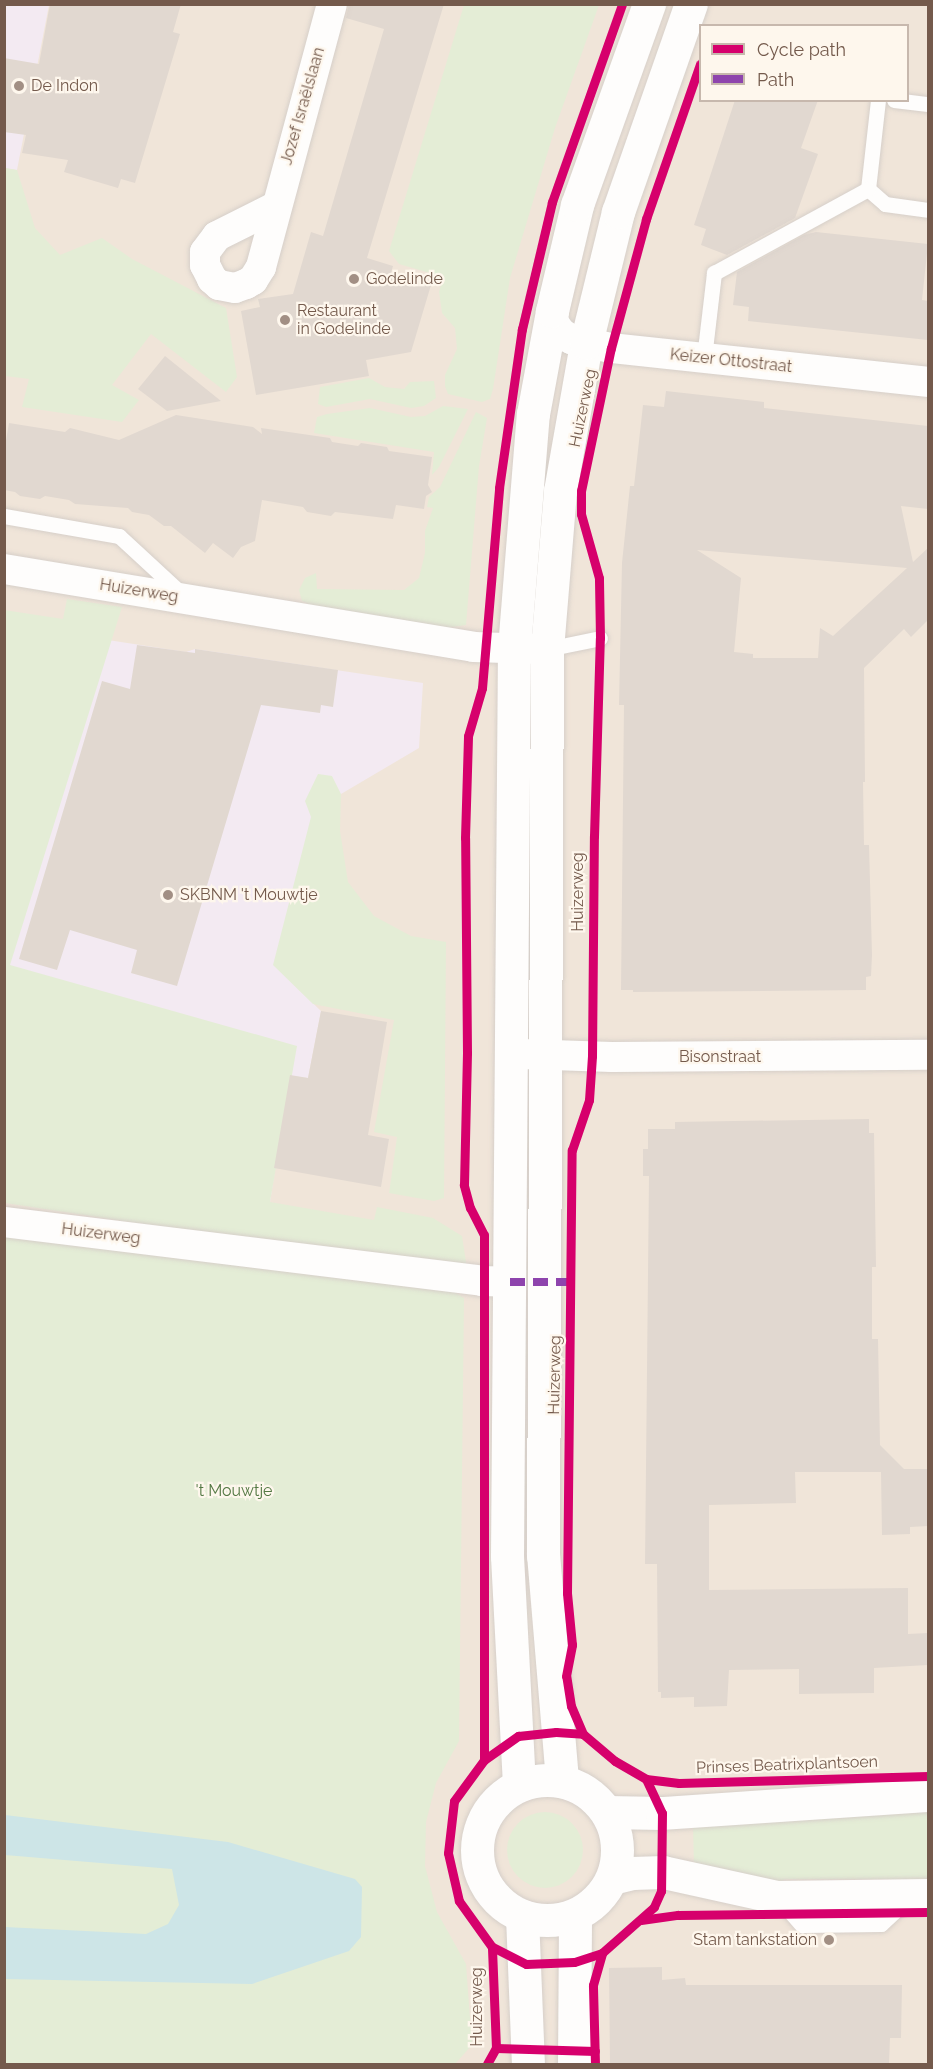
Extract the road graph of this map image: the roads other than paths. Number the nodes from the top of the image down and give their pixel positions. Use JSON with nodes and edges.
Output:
{"nodes":[{"id":1,"x":332,"y":4,"type":"edge"},
{"id":2,"x":649,"y":4,"type":"edge"},
{"id":3,"x":691,"y":4,"type":"edge"},
{"id":4,"x":878,"y":102,"type":"edge"},
{"id":5,"x":909,"y":102,"type":"edge"},
{"id":6,"x":928,"y":104,"type":"edge"},
{"id":7,"x":868,"y":189,"type":"junction"},
{"id":8,"x":275,"y":207,"type":"dead end"},
{"id":9,"x":928,"y":210,"type":"edge"},
{"id":10,"x":552,"y":311,"type":"junction"},
{"id":11,"x":586,"y":343,"type":"junction"},
{"id":12,"x":704,"y":358,"type":"junction"},
{"id":13,"x":928,"y":382,"type":"edge"},
{"id":14,"x":4,"y":516,"type":"edge"},
{"id":15,"x":4,"y":569,"type":"edge"},
{"id":16,"x":188,"y":599,"type":"junction"},
{"id":17,"x":600,"y":638,"type":"dead end"},
{"id":18,"x":513,"y":648,"type":"junction"},
{"id":19,"x":547,"y":649,"type":"junction"},
{"id":20,"x":511,"y":1054,"type":"junction"},
{"id":21,"x":544,"y":1055,"type":"junction"},
{"id":22,"x":928,"y":1055,"type":"edge"},
{"id":23,"x":4,"y":1222,"type":"edge"},
{"id":24,"x":510,"y":1282,"type":"junction"},
{"id":25,"x":562,"y":1780,"type":"junction"},
{"id":26,"x":519,"y":1785,"type":"junction"},
{"id":27,"x":928,"y":1795,"type":"edge"},
{"id":28,"x":607,"y":1812,"type":"junction"},
{"id":29,"x":612,"y":1878,"type":"junction"},
{"id":30,"x":920,"y":1895,"type":"edge"},
{"id":31,"x":575,"y":1915,"type":"junction"},
{"id":32,"x":522,"y":1916,"type":"junction"},
{"id":33,"x":528,"y":2064,"type":"edge"},
{"id":34,"x":574,"y":2064,"type":"edge"}],
"edges":[{"from":1,"to":8,"type":"street","name":"Jozef Israëlslaan"},
{"from":2,"to":10,"type":"main road"},
{"from":3,"to":11,"type":"main road","name":"Huizerweg"},
{"from":4,"to":7,"type":"lane"},
{"from":5,"to":6,"type":"lane"},
{"from":7,"to":9,"type":"lane"},
{"from":7,"to":12,"type":"lane"},
{"from":10,"to":11,"type":"street","name":"Keizer Ottostraat"},
{"from":10,"to":18,"type":"main road"},
{"from":11,"to":12,"type":"street","name":"Keizer Ottostraat"},
{"from":11,"to":19,"type":"main road","name":"Huizerweg"},
{"from":12,"to":13,"type":"street","name":"Keizer Ottostraat"},
{"from":14,"to":16,"type":"lane"},
{"from":15,"to":16,"type":"street","name":"Huizerweg"},
{"from":16,"to":18,"type":"street","name":"Huizerweg"},
{"from":17,"to":19,"type":"lane"},
{"from":18,"to":19,"type":"street","name":"Huizerweg"},
{"from":18,"to":20,"type":"main road"},
{"from":19,"to":21,"type":"main road","name":"Huizerweg"},
{"from":20,"to":21,"type":"street","name":"Bisonstraat"},
{"from":20,"to":24,"type":"main road"},
{"from":21,"to":22,"type":"street","name":"Bisonstraat"},
{"from":21,"to":25,"type":"main road","name":"Huizerweg"},
{"from":23,"to":24,"type":"street","name":"Huizerweg"},
{"from":24,"to":26,"type":"main road"},
{"from":25,"to":26,"type":"main road"},
{"from":25,"to":28,"type":"main road"},
{"from":26,"to":32,"type":"main road"},
{"from":27,"to":28,"type":"main road"},
{"from":28,"to":29,"type":"main road"},
{"from":29,"to":30,"type":"main road"},
{"from":29,"to":31,"type":"main road"},
{"from":31,"to":32,"type":"main road"},
{"from":31,"to":34,"type":"main road"},
{"from":32,"to":33,"type":"main road"}]}
